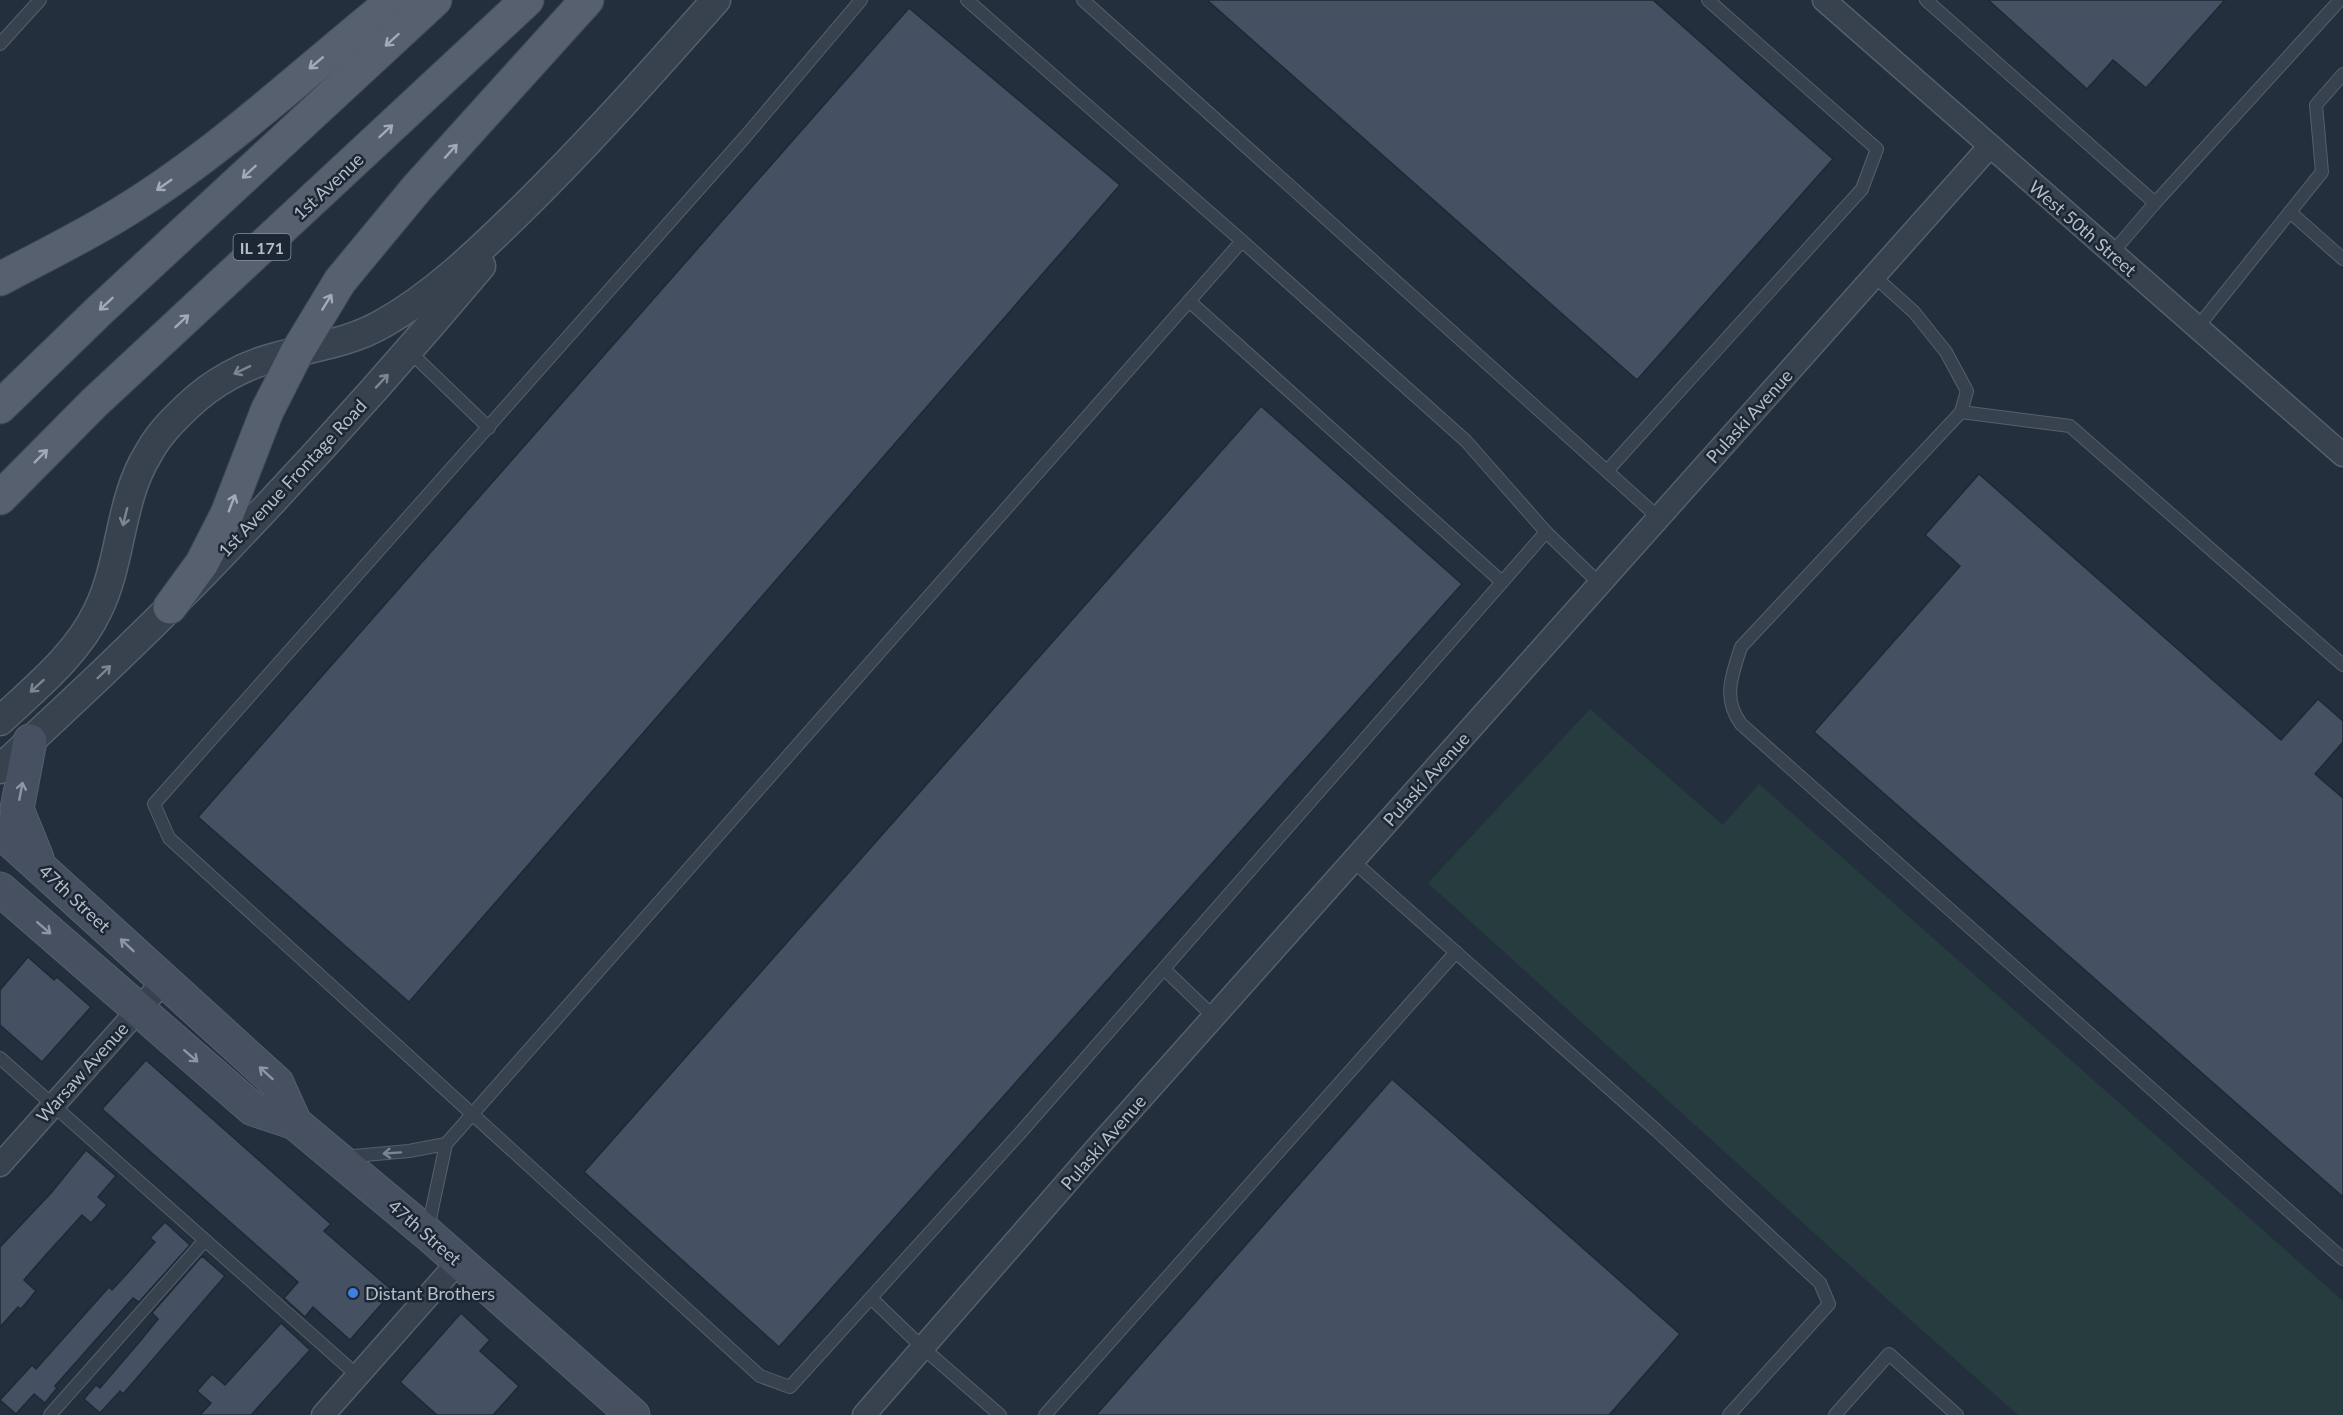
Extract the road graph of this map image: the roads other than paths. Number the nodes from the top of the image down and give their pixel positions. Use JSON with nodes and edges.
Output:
{"nodes":[{"id":1,"x":40,"y":0,"type":"edge"},
{"id":2,"x":394,"y":0,"type":"edge"},
{"id":3,"x":435,"y":0,"type":"edge"},
{"id":4,"x":527,"y":0,"type":"edge"},
{"id":5,"x":587,"y":0,"type":"edge"},
{"id":6,"x":716,"y":0,"type":"edge"},
{"id":7,"x":861,"y":0,"type":"edge"},
{"id":8,"x":967,"y":0,"type":"edge"},
{"id":9,"x":1083,"y":0,"type":"edge"},
{"id":10,"x":1708,"y":0,"type":"edge"},
{"id":11,"x":1824,"y":0,"type":"edge"},
{"id":12,"x":1926,"y":0,"type":"edge"},
{"id":13,"x":2340,"y":0,"type":"edge"},
{"id":14,"x":0,"y":44,"type":"edge"},
{"id":15,"x":2343,"y":74,"type":"edge"},
{"id":16,"x":1990,"y":146,"type":"junction"},
{"id":17,"x":564,"y":168,"type":"junction"},
{"id":18,"x":2155,"y":204,"type":"junction"},
{"id":19,"x":2290,"y":212,"type":"junction"},
{"id":20,"x":1242,"y":241,"type":"junction"},
{"id":21,"x":2112,"y":253,"type":"junction"},
{"id":22,"x":2343,"y":260,"type":"edge"},
{"id":23,"x":1874,"y":276,"type":"junction"},
{"id":24,"x":0,"y":279,"type":"edge"},
{"id":25,"x":1189,"y":301,"type":"junction"},
{"id":26,"x":2198,"y":328,"type":"junction"},
{"id":27,"x":409,"y":351,"type":"junction"},
{"id":28,"x":297,"y":352,"type":"junction"},
{"id":29,"x":0,"y":407,"type":"edge"},
{"id":30,"x":1961,"y":411,"type":"junction"},
{"id":31,"x":489,"y":428,"type":"junction"},
{"id":32,"x":2343,"y":455,"type":"edge"},
{"id":33,"x":1607,"y":471,"type":"junction"},
{"id":34,"x":0,"y":498,"type":"edge"},
{"id":35,"x":1659,"y":518,"type":"junction"},
{"id":36,"x":1546,"y":532,"type":"junction"},
{"id":37,"x":1502,"y":582,"type":"junction"},
{"id":38,"x":1600,"y":584,"type":"junction"},
{"id":39,"x":170,"y":607,"type":"junction"},
{"id":40,"x":2343,"y":665,"type":"edge"},
{"id":41,"x":0,"y":721,"type":"edge"},
{"id":42,"x":30,"y":741,"type":"junction"},
{"id":43,"x":0,"y":769,"type":"edge"},
{"id":44,"x":0,"y":831,"type":"edge"},
{"id":45,"x":1353,"y":861,"type":"junction"},
{"id":46,"x":40,"y":866,"type":"junction"},
{"id":47,"x":0,"y":889,"type":"edge"},
{"id":48,"x":1456,"y":952,"type":"junction"},
{"id":49,"x":1164,"y":969,"type":"junction"},
{"id":50,"x":165,"y":980,"type":"junction"},
{"id":51,"x":138,"y":1009,"type":"junction"},
{"id":52,"x":1214,"y":1017,"type":"junction"},
{"id":53,"x":0,"y":1058,"type":"edge"},
{"id":54,"x":53,"y":1105,"type":"junction"},
{"id":55,"x":473,"y":1115,"type":"junction"},
{"id":56,"x":295,"y":1123,"type":"junction"},
{"id":57,"x":446,"y":1144,"type":"junction"},
{"id":58,"x":337,"y":1157,"type":"junction"},
{"id":59,"x":0,"y":1165,"type":"edge"},
{"id":60,"x":427,"y":1233,"type":"junction"},
{"id":61,"x":205,"y":1240,"type":"junction"},
{"id":62,"x":2343,"y":1259,"type":"edge"},
{"id":63,"x":459,"y":1261,"type":"junction"},
{"id":64,"x":871,"y":1298,"type":"junction"},
{"id":65,"x":923,"y":1348,"type":"junction"},
{"id":66,"x":358,"y":1376,"type":"junction"},
{"id":67,"x":50,"y":1415,"type":"edge"},
{"id":68,"x":323,"y":1415,"type":"edge"},
{"id":69,"x":633,"y":1415,"type":"edge"},
{"id":70,"x":864,"y":1415,"type":"edge"},
{"id":71,"x":1000,"y":1415,"type":"edge"},
{"id":72,"x":1045,"y":1415,"type":"edge"},
{"id":73,"x":1729,"y":1415,"type":"edge"},
{"id":74,"x":1835,"y":1415,"type":"edge"},
{"id":75,"x":1957,"y":1415,"type":"edge"}],
"edges":[{"from":1,"to":14,"type":"lane"},
{"from":2,"to":24,"type":"main road","one_way":true},
{"from":3,"to":29,"type":"main road","one_way":true},
{"from":34,"to":4,"type":"main road","name":"1st Avenue","number":"IL 171","one_way":true},
{"from":28,"to":5,"type":"main road","one_way":true},
{"from":6,"to":17,"type":"street","name":"1st Avenue Frontage Road"},
{"from":7,"to":31,"type":"lane"},
{"from":8,"to":20,"type":"lane"},
{"from":9,"to":33,"type":"lane"},
{"from":10,"to":33,"type":"lane"},
{"from":11,"to":16,"type":"street","name":"West 50th Street"},
{"from":12,"to":18,"type":"lane"},
{"from":13,"to":18,"type":"lane"},
{"from":15,"to":19,"type":"lane"},
{"from":16,"to":21,"type":"street","name":"West 50th Street"},
{"from":16,"to":23,"type":"street","name":"Pulaski Avenue"},
{"from":17,"to":27,"type":"street","name":"1st Avenue Frontage Road"},
{"from":17,"to":28,"type":"street","name":"1st Avenue Frontage Road"},
{"from":18,"to":21,"type":"lane"},
{"from":19,"to":22,"type":"lane"},
{"from":19,"to":26,"type":"lane"},
{"from":20,"to":25,"type":"lane"},
{"from":20,"to":36,"type":"lane"},
{"from":21,"to":26,"type":"street","name":"West 50th Street"},
{"from":23,"to":30,"type":"lane"},
{"from":23,"to":35,"type":"street","name":"Pulaski Avenue"},
{"from":25,"to":37,"type":"lane"},
{"from":25,"to":55,"type":"lane"},
{"from":26,"to":32,"type":"street","name":"West 50th Street"},
{"from":27,"to":31,"type":"lane"},
{"from":39,"to":27,"type":"street","name":"1st Avenue Frontage Road","one_way":true},
{"from":39,"to":28,"type":"main road","one_way":true},
{"from":28,"to":41,"type":"street","name":"1st Avenue Frontage Road","one_way":true},
{"from":30,"to":40,"type":"lane"},
{"from":30,"to":62,"type":"lane"},
{"from":31,"to":55,"type":"lane"},
{"from":33,"to":35,"type":"lane"},
{"from":35,"to":38,"type":"street","name":"Pulaski Avenue"},
{"from":36,"to":37,"type":"lane"},
{"from":36,"to":38,"type":"lane"},
{"from":37,"to":49,"type":"lane"},
{"from":38,"to":45,"type":"street","name":"Pulaski Avenue"},
{"from":42,"to":39,"type":"street","name":"1st Avenue Frontage Road","one_way":true},
{"from":42,"to":43,"type":"street","name":"1st Avenue Frontage Road"},
{"from":46,"to":42,"type":"main road","one_way":true},
{"from":44,"to":46,"type":"main road","name":"47th Street"},
{"from":45,"to":48,"type":"lane"},
{"from":45,"to":52,"type":"street","name":"Pulaski Avenue"},
{"from":50,"to":46,"type":"main road","name":"47th Street","one_way":true},
{"from":47,"to":51,"type":"main road","name":"47th Street","one_way":true},
{"from":48,"to":72,"type":"lane"},
{"from":48,"to":73,"type":"lane"},
{"from":49,"to":52,"type":"lane"},
{"from":49,"to":64,"type":"lane"},
{"from":50,"to":51,"type":"street","name":"Warsaw Avenue"},
{"from":56,"to":50,"type":"main road","name":"47th Street","one_way":true},
{"from":51,"to":54,"type":"street","name":"Warsaw Avenue"},
{"from":51,"to":56,"type":"main road","name":"47th Street","one_way":true},
{"from":52,"to":65,"type":"street","name":"Pulaski Avenue"},
{"from":53,"to":54,"type":"lane"},
{"from":54,"to":59,"type":"street","name":"Warsaw Avenue"},
{"from":54,"to":61,"type":"lane"},
{"from":55,"to":57,"type":"lane"},
{"from":55,"to":64,"type":"lane"},
{"from":56,"to":58,"type":"main road","name":"47th Street"},
{"from":57,"to":58,"type":"lane","one_way":true},
{"from":57,"to":60,"type":"lane"},
{"from":58,"to":60,"type":"main road","name":"47th Street"},
{"from":60,"to":63,"type":"main road","name":"47th Street"},
{"from":61,"to":66,"type":"lane"},
{"from":61,"to":67,"type":"lane"},
{"from":63,"to":66,"type":"street"},
{"from":63,"to":69,"type":"main road","name":"47th Street"},
{"from":64,"to":65,"type":"lane"},
{"from":65,"to":70,"type":"street","name":"Pulaski Avenue"},
{"from":65,"to":71,"type":"lane"},
{"from":66,"to":68,"type":"street"},
{"from":74,"to":75,"type":"lane"}]}
